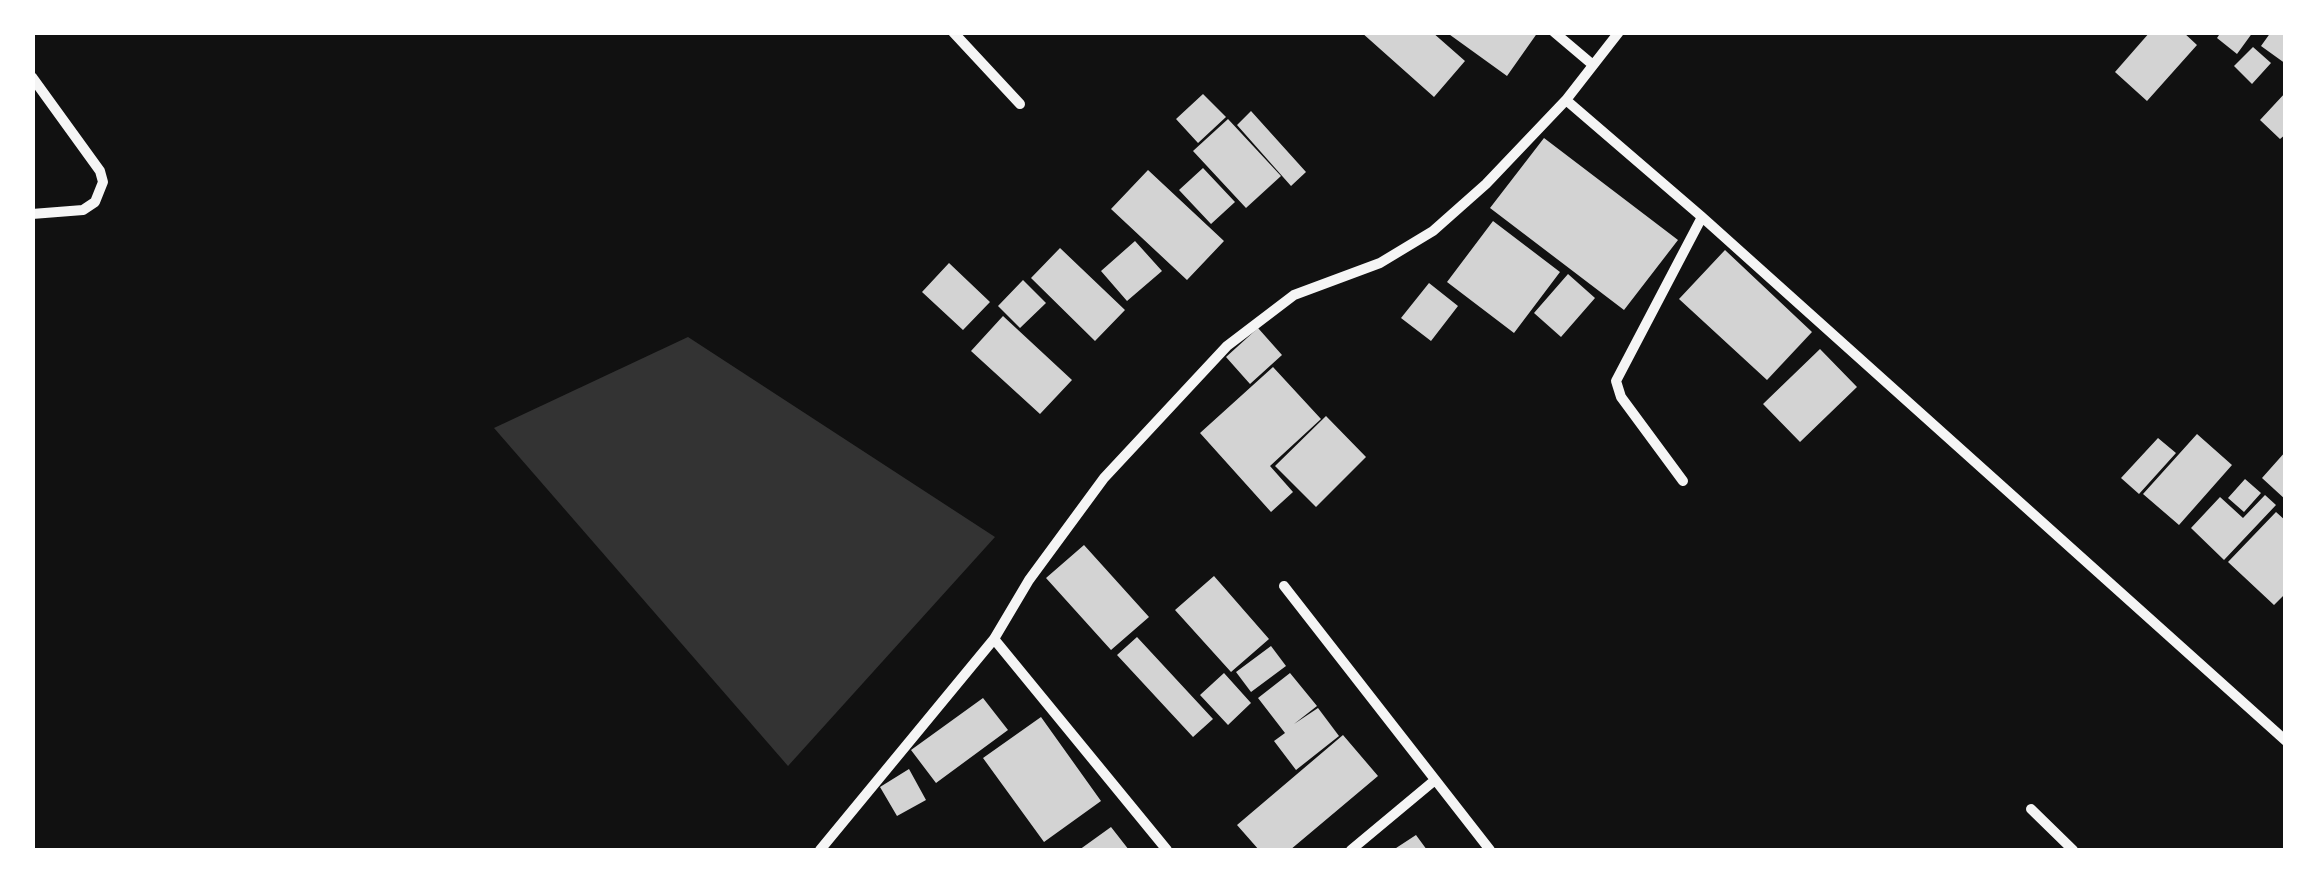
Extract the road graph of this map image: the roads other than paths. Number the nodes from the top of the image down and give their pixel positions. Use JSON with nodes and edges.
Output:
{"nodes":[{"id":1,"x":953,"y":32,"type":"edge"},
{"id":2,"x":1554,"y":32,"type":"edge"},
{"id":3,"x":1619,"y":32,"type":"edge"},
{"id":4,"x":1594,"y":65,"type":"junction"},
{"id":5,"x":32,"y":76,"type":"edge"},
{"id":6,"x":1566,"y":100,"type":"junction"},
{"id":7,"x":1020,"y":104,"type":"dead end"},
{"id":8,"x":32,"y":214,"type":"edge"},
{"id":9,"x":1702,"y":216,"type":"junction"},
{"id":10,"x":1683,"y":481,"type":"dead end"},
{"id":11,"x":1284,"y":586,"type":"dead end"},
{"id":12,"x":994,"y":639,"type":"junction"},
{"id":13,"x":2286,"y":742,"type":"edge"},
{"id":14,"x":1435,"y":780,"type":"junction"},
{"id":15,"x":2031,"y":809,"type":"dead end"},
{"id":16,"x":820,"y":850,"type":"edge"},
{"id":17,"x":1167,"y":850,"type":"edge"},
{"id":18,"x":1351,"y":850,"type":"edge"},
{"id":19,"x":1490,"y":850,"type":"edge"},
{"id":20,"x":2073,"y":850,"type":"edge"}],
"edges":[{"from":1,"to":7,"type":"street"},
{"from":2,"to":4,"type":"street"},
{"from":3,"to":4,"type":"street"},
{"from":4,"to":6,"type":"street"},
{"from":5,"to":8,"type":"street"},
{"from":6,"to":9,"type":"street"},
{"from":6,"to":12,"type":"street"},
{"from":9,"to":10,"type":"street"},
{"from":9,"to":13,"type":"street"},
{"from":11,"to":14,"type":"street"},
{"from":12,"to":16,"type":"street"},
{"from":12,"to":17,"type":"street"},
{"from":14,"to":18,"type":"street"},
{"from":14,"to":19,"type":"street"},
{"from":15,"to":20,"type":"street"}]}
